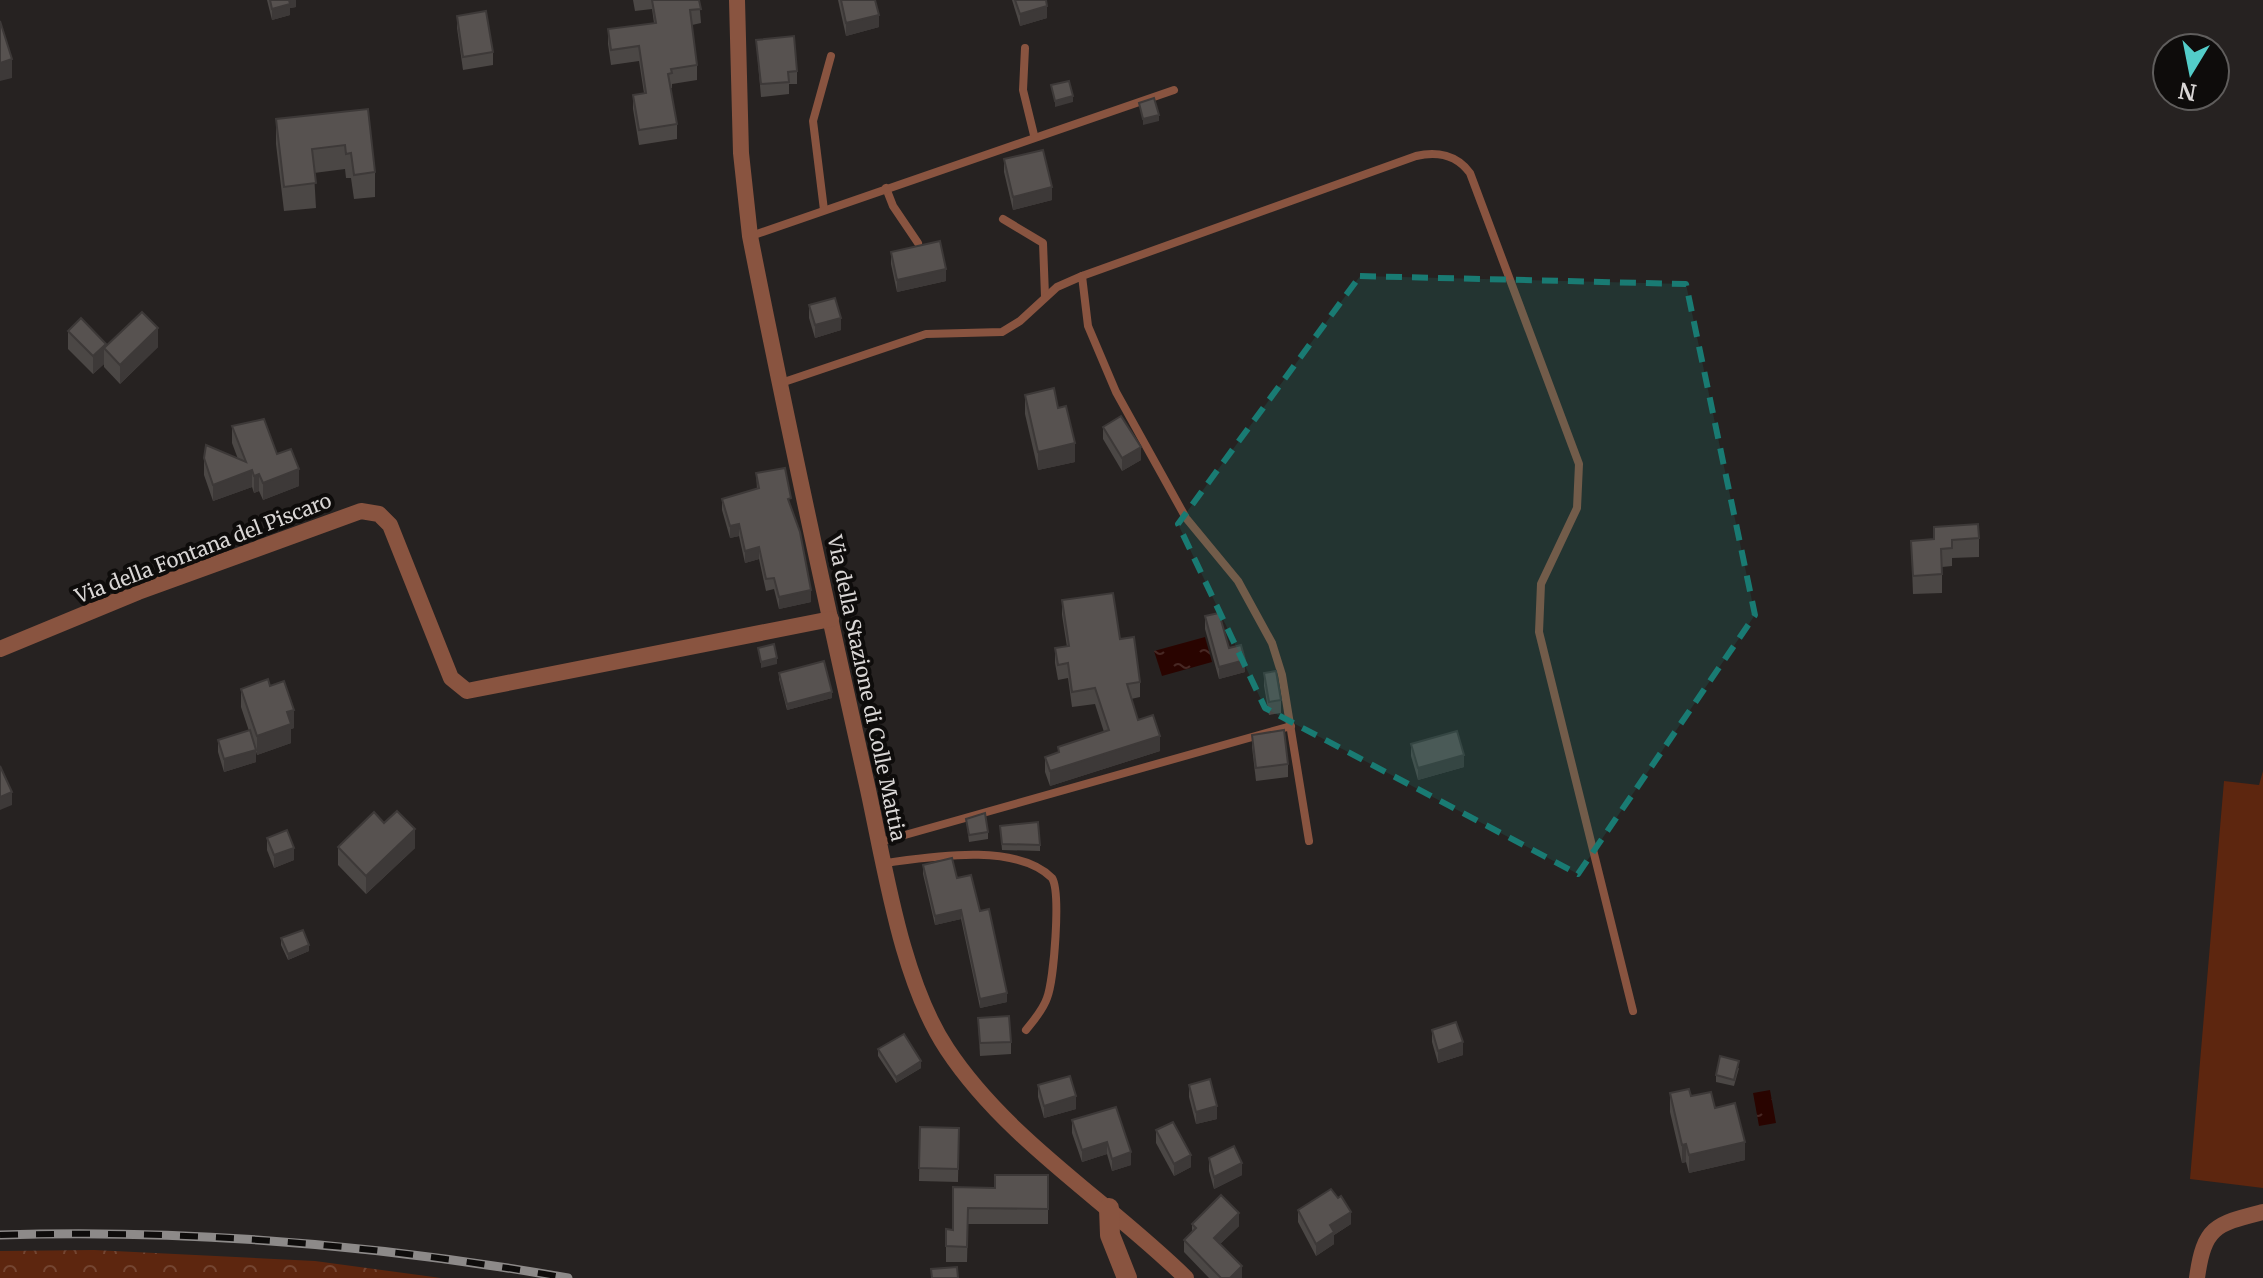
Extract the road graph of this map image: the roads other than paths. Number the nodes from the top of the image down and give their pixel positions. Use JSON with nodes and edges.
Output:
{"nodes":[{"id":1,"x":737,"y":0,"type":"edge"},
{"id":2,"x":1025,"y":48,"type":"dead end"},
{"id":3,"x":831,"y":56,"type":"dead end"},
{"id":4,"x":1174,"y":90,"type":"dead end"},
{"id":5,"x":1034,"y":135,"type":"junction"},
{"id":6,"x":886,"y":188,"type":"junction"},
{"id":7,"x":824,"y":210,"type":"junction"},
{"id":8,"x":1003,"y":219,"type":"dead end"},
{"id":9,"x":750,"y":236,"type":"junction"},
{"id":10,"x":918,"y":243,"type":"edge"},
{"id":11,"x":1082,"y":276,"type":"junction"},
{"id":12,"x":1045,"y":296,"type":"junction"},
{"id":13,"x":781,"y":383,"type":"junction"},
{"id":14,"x":831,"y":619,"type":"junction"},
{"id":15,"x":0,"y":649,"type":"edge"},
{"id":16,"x":1291,"y":726,"type":"junction"},
{"id":17,"x":1309,"y":841,"type":"dead end"},
{"id":18,"x":880,"y":842,"type":"junction"},
{"id":19,"x":885,"y":863,"type":"junction"},
{"id":20,"x":1633,"y":1011,"type":"dead end"},
{"id":21,"x":1026,"y":1030,"type":"dead end"},
{"id":22,"x":1109,"y":1208,"type":"junction"},
{"id":23,"x":2263,"y":1212,"type":"edge"},
{"id":24,"x":1127,"y":1278,"type":"edge"},
{"id":25,"x":1186,"y":1278,"type":"edge"},
{"id":26,"x":2197,"y":1278,"type":"edge"}],
"edges":[{"from":1,"to":9,"type":"street","name":"Via della Stazione di Colle Mattia"},
{"from":2,"to":5,"type":"lane"},
{"from":3,"to":7,"type":"lane"},
{"from":4,"to":5,"type":"lane"},
{"from":5,"to":6,"type":"lane"},
{"from":6,"to":7,"type":"lane"},
{"from":6,"to":10,"type":"lane"},
{"from":7,"to":9,"type":"lane"},
{"from":8,"to":12,"type":"lane"},
{"from":9,"to":13,"type":"street","name":"Via della Stazione di Colle Mattia"},
{"from":11,"to":12,"type":"lane"},
{"from":11,"to":16,"type":"lane"},
{"from":11,"to":20,"type":"lane"},
{"from":12,"to":13,"type":"lane"},
{"from":13,"to":14,"type":"street","name":"Via della Stazione di Colle Mattia"},
{"from":14,"to":15,"type":"street","name":"Via della Fontana del Piscaro"},
{"from":14,"to":18,"type":"street","name":"Via della Stazione di Colle Mattia"},
{"from":16,"to":17,"type":"lane"},
{"from":16,"to":18,"type":"lane"},
{"from":18,"to":19,"type":"street","name":"Via della Stazione di Colle Mattia"},
{"from":19,"to":21,"type":"lane"},
{"from":19,"to":22,"type":"street","name":"Via della Stazione di Colle Mattia"},
{"from":22,"to":24,"type":"street"},
{"from":22,"to":25,"type":"street","name":"Via della Stazione di Colle Mattia"},
{"from":23,"to":26,"type":"street"}]}
